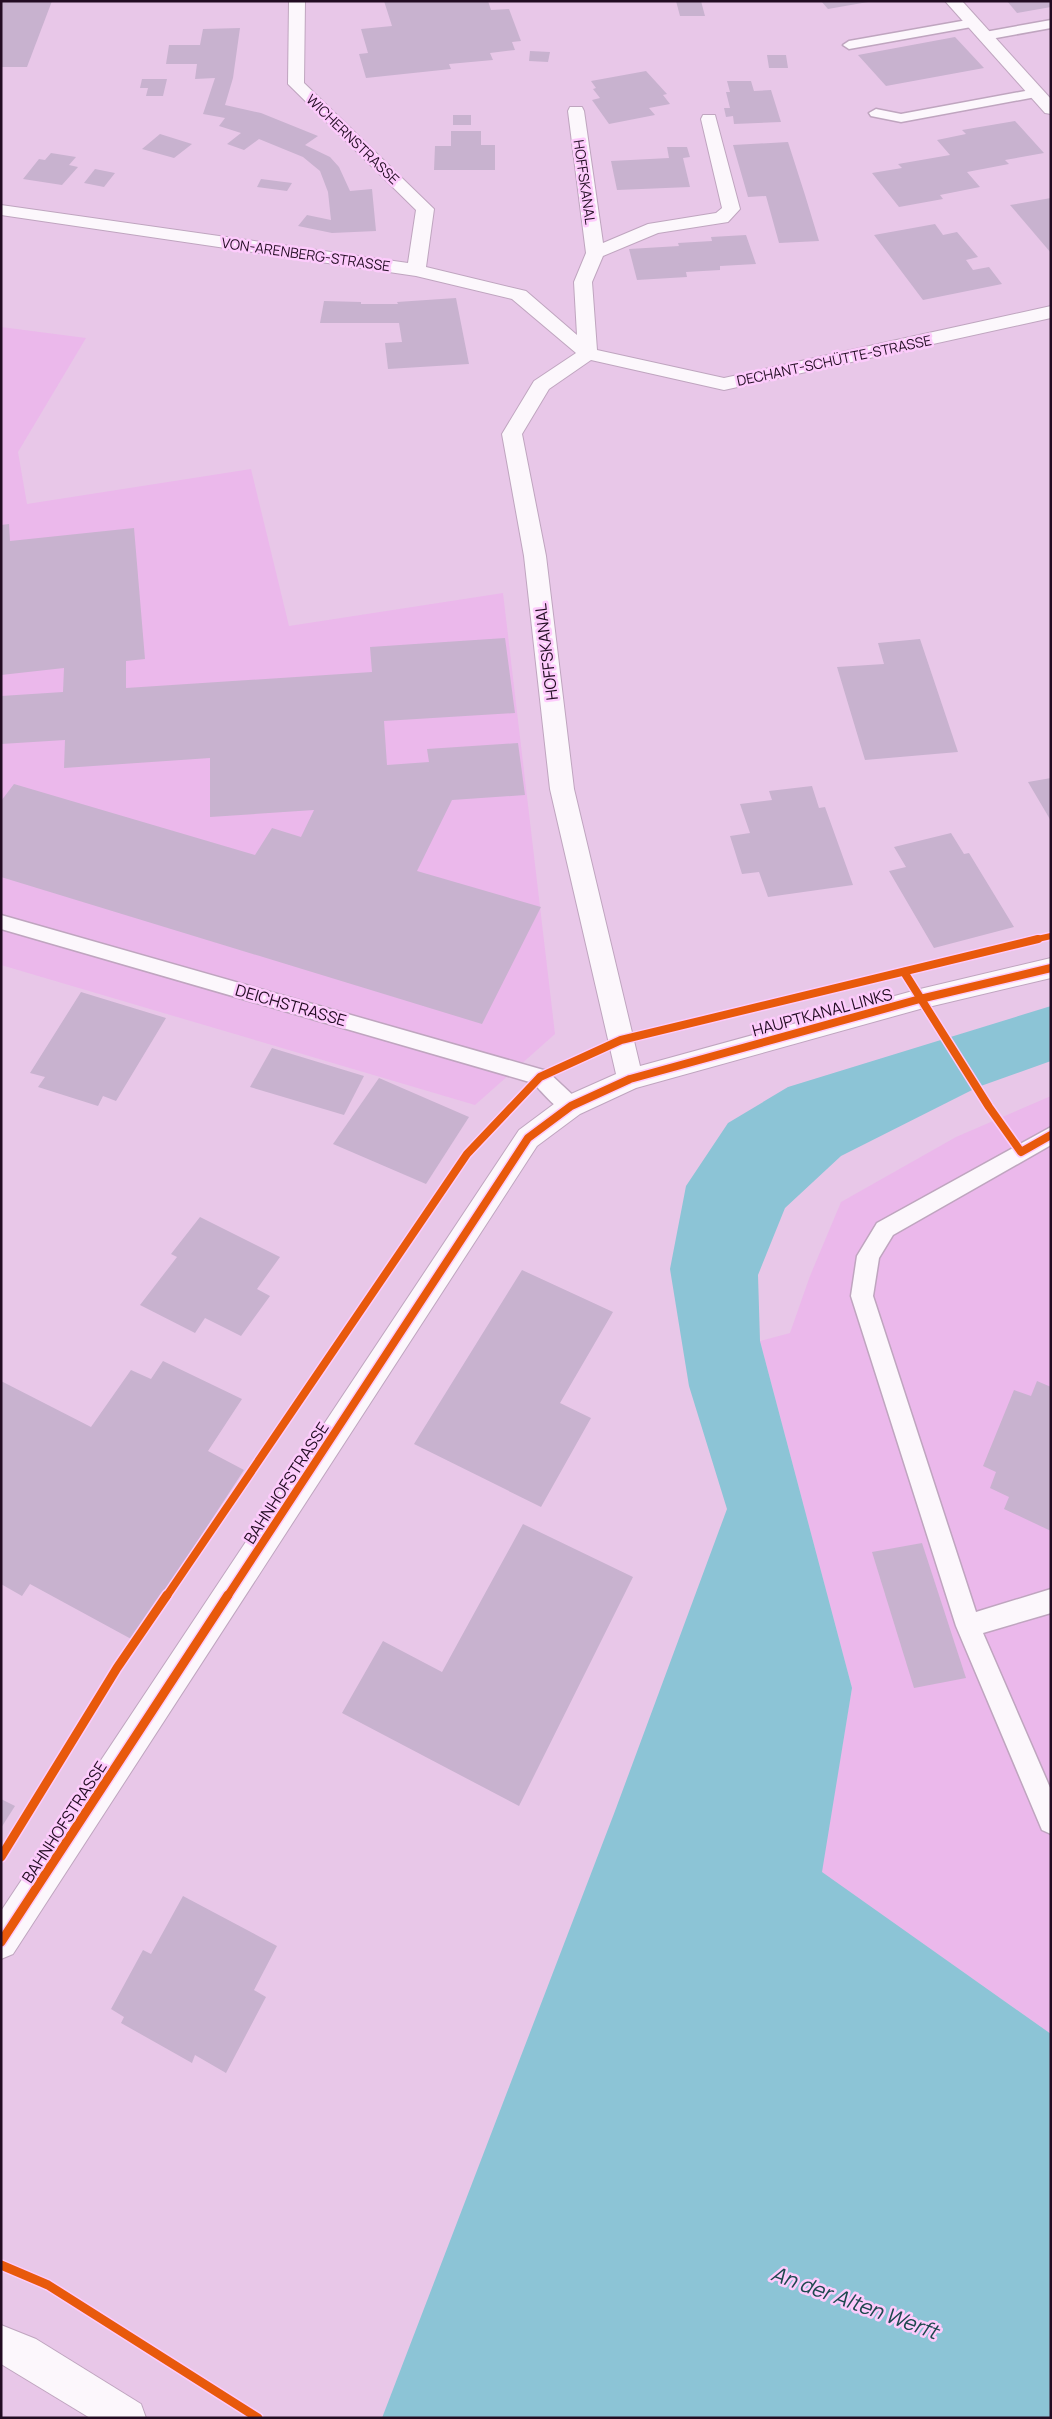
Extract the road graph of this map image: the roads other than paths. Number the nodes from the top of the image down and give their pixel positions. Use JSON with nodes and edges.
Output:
{"nodes":[{"id":1,"x":297,"y":1,"type":"edge"},
{"id":2,"x":953,"y":1,"type":"edge"},
{"id":3,"x":973,"y":23,"type":"junction"},
{"id":4,"x":1051,"y":24,"type":"edge"},
{"id":5,"x":985,"y":36,"type":"junction"},
{"id":6,"x":849,"y":45,"type":"dead end"},
{"id":7,"x":1036,"y":93,"type":"junction"},
{"id":8,"x":1051,"y":109,"type":"edge"},
{"id":9,"x":576,"y":110,"type":"dead end"},
{"id":10,"x":876,"y":113,"type":"dead end"},
{"id":11,"x":709,"y":119,"type":"dead end"},
{"id":12,"x":1,"y":210,"type":"edge"},
{"id":13,"x":595,"y":254,"type":"junction"},
{"id":14,"x":416,"y":270,"type":"junction"},
{"id":15,"x":1051,"y":312,"type":"edge"},
{"id":16,"x":588,"y":354,"type":"junction"},
{"id":17,"x":1,"y":922,"type":"edge"},
{"id":18,"x":1051,"y":968,"type":"edge"},
{"id":19,"x":630,"y":1079,"type":"junction"},
{"id":20,"x":571,"y":1106,"type":"junction"},
{"id":21,"x":1051,"y":1135,"type":"edge"},
{"id":22,"x":1051,"y":1601,"type":"edge"},
{"id":23,"x":968,"y":1626,"type":"junction"},
{"id":24,"x":1051,"y":1821,"type":"edge"},
{"id":25,"x":1,"y":1942,"type":"edge"},
{"id":26,"x":1,"y":2344,"type":"edge"},
{"id":27,"x":127,"y":2418,"type":"edge"}],
"edges":[{"from":1,"to":14,"type":"street","name":"WICHERNSTRASSE"},
{"from":2,"to":3,"type":"street"},
{"from":3,"to":5,"type":"street"},
{"from":3,"to":6,"type":"lane"},
{"from":4,"to":5,"type":"lane"},
{"from":5,"to":7,"type":"street"},
{"from":7,"to":8,"type":"street"},
{"from":7,"to":10,"type":"lane"},
{"from":9,"to":13,"type":"street","name":"HOFFSKANAL"},
{"from":11,"to":13,"type":"street"},
{"from":12,"to":14,"type":"street","name":"VON-ARENBERG-STRASSE"},
{"from":13,"to":16,"type":"street"},
{"from":14,"to":16,"type":"street","name":"VON-ARENBERG-STRASSE"},
{"from":15,"to":16,"type":"street","name":"DECHANT-SCHÜTTE-STRASSE"},
{"from":16,"to":19,"type":"street","name":"HOFFSKANAL"},
{"from":17,"to":20,"type":"lane","name":"DEICHSTRASSE"},
{"from":18,"to":19,"type":"street","name":"HAUPTKANAL LINKS"},
{"from":19,"to":20,"type":"street","name":"BAHNHOFSTRASSE"},
{"from":20,"to":25,"type":"street","name":"BAHNHOFSTRASSE"},
{"from":21,"to":23,"type":"lane"},
{"from":22,"to":23,"type":"lane"},
{"from":23,"to":24,"type":"lane"},
{"from":26,"to":27,"type":"street"}]}
